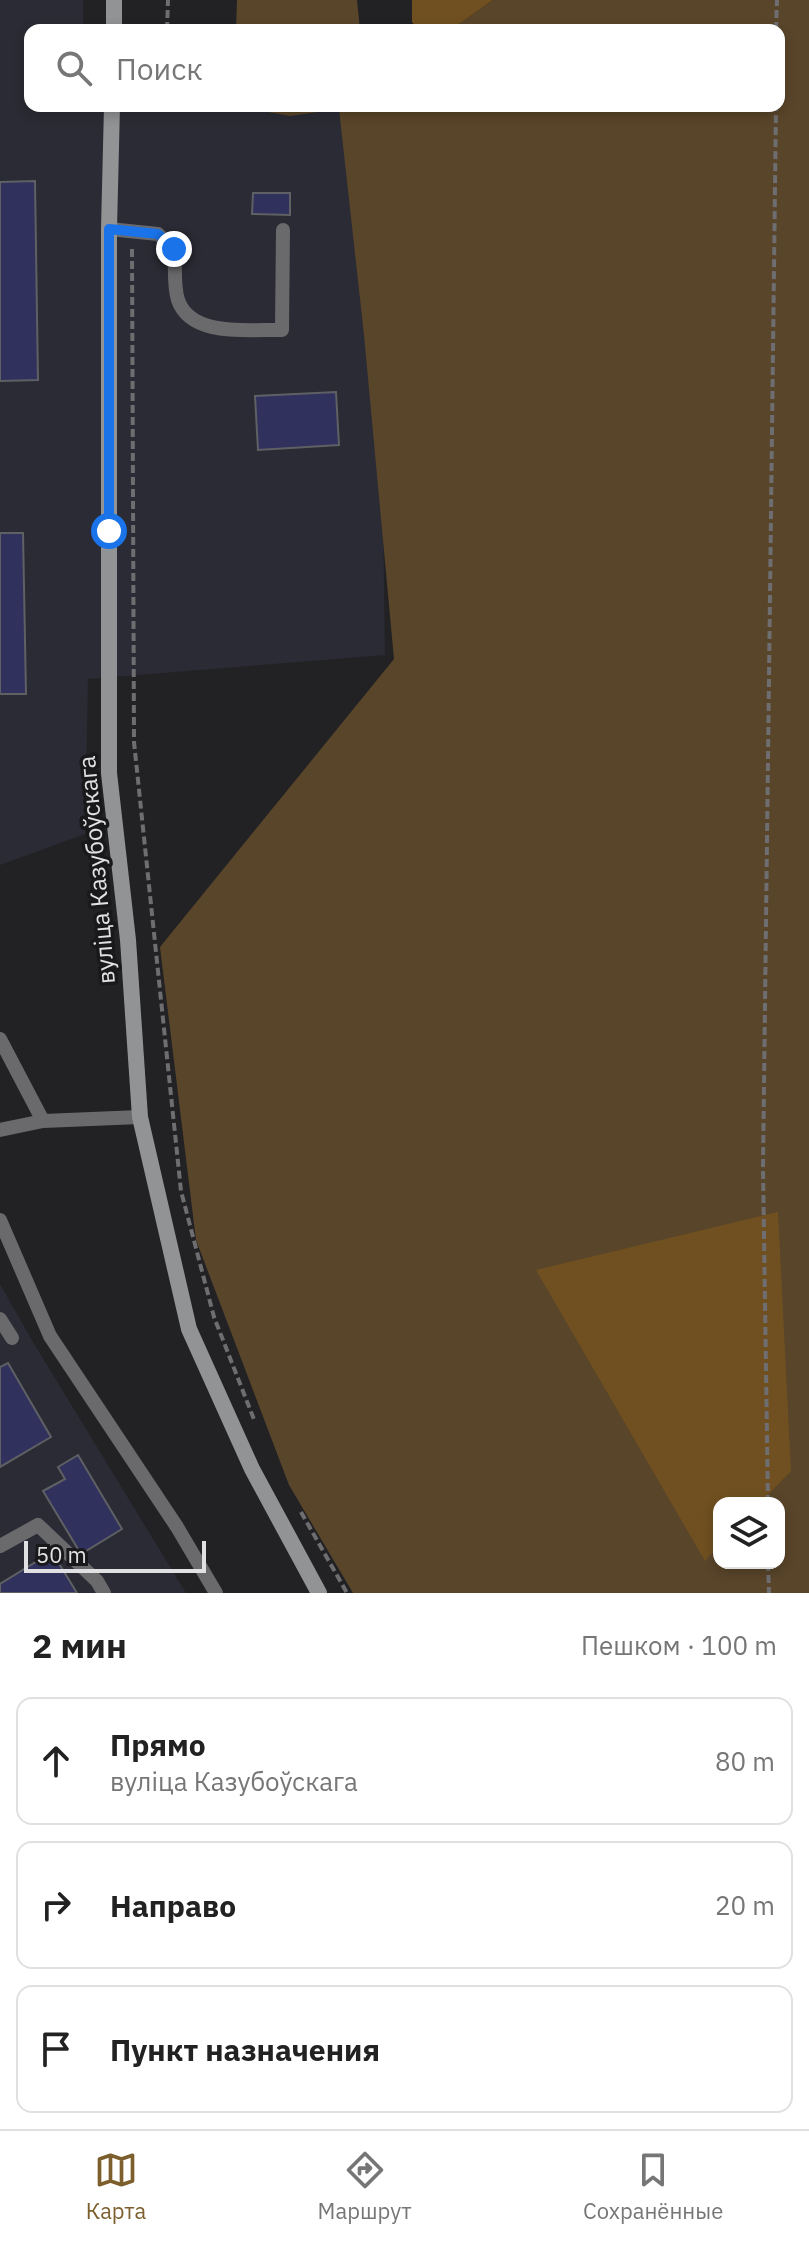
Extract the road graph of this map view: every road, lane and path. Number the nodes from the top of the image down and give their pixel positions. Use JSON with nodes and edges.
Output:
{"nodes":[{"id":1,"x":114,"y":0,"type":"edge"},
{"id":2,"x":168,"y":0,"type":"edge"},
{"id":3,"x":777,"y":0,"type":"edge"},
{"id":4,"x":114,"y":24,"type":"edge"},
{"id":5,"x":167,"y":24,"type":"edge"},
{"id":6,"x":776,"y":24,"type":"edge"},
{"id":7,"x":112,"y":112,"type":"edge"},
{"id":8,"x":776,"y":112,"type":"edge"},
{"id":9,"x":109,"y":229,"type":"junction"},
{"id":10,"x":283,"y":230,"type":"dead end"},
{"id":11,"x":132,"y":231,"type":"junction"},
{"id":12,"x":0,"y":1039,"type":"edge"},
{"id":13,"x":140,"y":1117,"type":"junction"},
{"id":14,"x":43,"y":1121,"type":"junction"},
{"id":15,"x":0,"y":1130,"type":"edge"},
{"id":16,"x":0,"y":1220,"type":"edge"},
{"id":17,"x":0,"y":1319,"type":"edge"},
{"id":18,"x":12,"y":1338,"type":"dead end"},
{"id":19,"x":258,"y":1429,"type":"dead end"},
{"id":20,"x":768,"y":1497,"type":"edge"},
{"id":21,"x":300,"y":1511,"type":"dead end"},
{"id":22,"x":2,"y":1540,"type":"edge"},
{"id":23,"x":768,"y":1569,"type":"edge"},
{"id":24,"x":104,"y":1593,"type":"edge"},
{"id":25,"x":216,"y":1593,"type":"edge"},
{"id":26,"x":319,"y":1593,"type":"edge"},
{"id":27,"x":347,"y":1593,"type":"edge"},
{"id":28,"x":769,"y":1593,"type":"edge"}],
"edges":[{"from":1,"to":4,"type":"street"},
{"from":2,"to":5,"type":"path"},
{"from":3,"to":6,"type":"path"},
{"from":7,"to":9,"type":"street","name":"вуліца Казубоўскага"},
{"from":8,"to":20,"type":"path"},
{"from":9,"to":11,"type":"lane"},
{"from":9,"to":13,"type":"street","name":"вуліца Казубоўскага"},
{"from":10,"to":11,"type":"lane"},
{"from":11,"to":19,"type":"path"},
{"from":12,"to":14,"type":"lane"},
{"from":13,"to":14,"type":"lane"},
{"from":13,"to":26,"type":"street","name":"вуліца Казубоўскага"},
{"from":14,"to":15,"type":"lane"},
{"from":16,"to":25,"type":"lane"},
{"from":17,"to":18,"type":"lane"},
{"from":21,"to":27,"type":"path"},
{"from":22,"to":24,"type":"lane"},
{"from":23,"to":28,"type":"path"}]}
